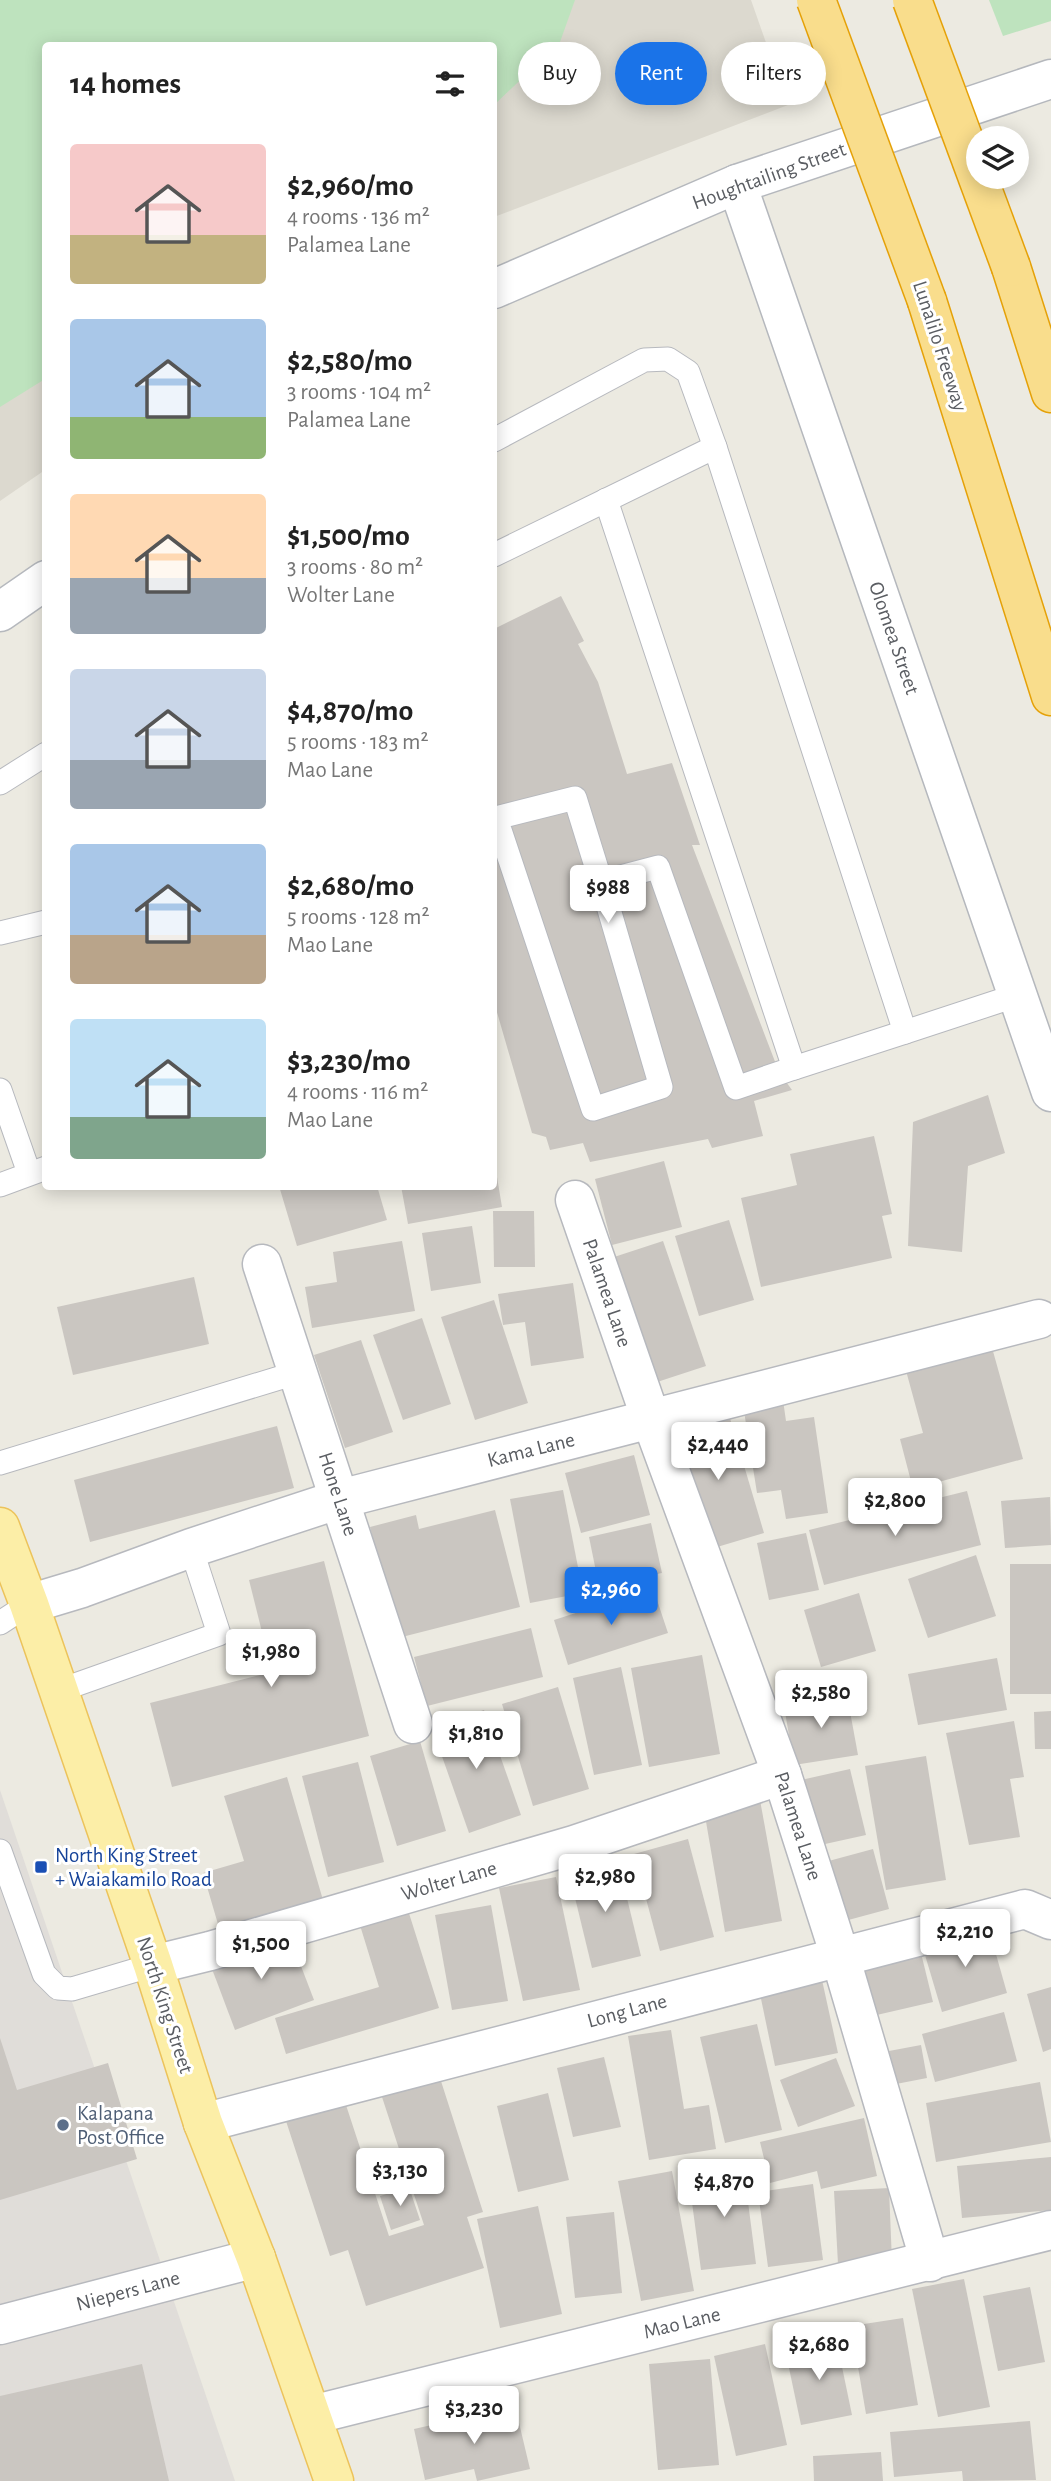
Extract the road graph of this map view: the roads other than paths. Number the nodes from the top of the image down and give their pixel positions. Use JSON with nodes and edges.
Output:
{"nodes":[{"id":1,"x":816,"y":0,"type":"edge"},
{"id":2,"x":912,"y":0,"type":"edge"},
{"id":3,"x":1051,"y":79,"type":"edge"},
{"id":4,"x":737,"y":184,"type":"junction"},
{"id":5,"x":497,"y":288,"type":"edge"},
{"id":6,"x":1051,"y":393,"type":"edge"},
{"id":7,"x":497,"y":438,"type":"edge"},
{"id":8,"x":715,"y":447,"type":"junction"},
{"id":9,"x":606,"y":500,"type":"junction"},
{"id":10,"x":497,"y":554,"type":"edge"},
{"id":11,"x":42,"y":583,"type":"edge"},
{"id":12,"x":0,"y":612,"type":"edge"},
{"id":13,"x":1051,"y":696,"type":"edge"},
{"id":14,"x":42,"y":757,"type":"edge"},
{"id":15,"x":0,"y":783,"type":"edge"},
{"id":16,"x":497,"y":818,"type":"edge"},
{"id":17,"x":497,"y":821,"type":"edge"},
{"id":18,"x":601,"y":882,"type":"junction"},
{"id":19,"x":42,"y":923,"type":"edge"},
{"id":20,"x":0,"y":933,"type":"edge"},
{"id":21,"x":1018,"y":995,"type":"junction"},
{"id":22,"x":905,"y":1032,"type":"junction"},
{"id":23,"x":794,"y":1068,"type":"junction"},
{"id":24,"x":0,"y":1090,"type":"edge"},
{"id":25,"x":1051,"y":1092,"type":"edge"},
{"id":26,"x":37,"y":1171,"type":"edge"},
{"id":27,"x":0,"y":1185,"type":"edge"},
{"id":28,"x":575,"y":1200,"type":"dead end"},
{"id":29,"x":262,"y":1264,"type":"dead end"},
{"id":30,"x":1039,"y":1319,"type":"dead end"},
{"id":31,"x":299,"y":1373,"type":"junction"},
{"id":32,"x":651,"y":1419,"type":"junction"},
{"id":33,"x":0,"y":1463,"type":"edge"},
{"id":34,"x":340,"y":1499,"type":"junction"},
{"id":35,"x":0,"y":1527,"type":"edge"},
{"id":36,"x":191,"y":1548,"type":"junction"},
{"id":37,"x":15,"y":1614,"type":"edge"},
{"id":38,"x":58,"y":1691,"type":"junction"},
{"id":39,"x":413,"y":1724,"type":"dead end"},
{"id":40,"x":782,"y":1775,"type":"junction"},
{"id":41,"x":0,"y":1851,"type":"edge"},
{"id":42,"x":1051,"y":1920,"type":"edge"},
{"id":43,"x":840,"y":1956,"type":"junction"},
{"id":44,"x":153,"y":1965,"type":"junction"},
{"id":45,"x":203,"y":2123,"type":"junction"},
{"id":46,"x":1051,"y":2230,"type":"edge"},
{"id":47,"x":256,"y":2258,"type":"junction"},
{"id":48,"x":930,"y":2262,"type":"junction"},
{"id":49,"x":0,"y":2325,"type":"edge"},
{"id":50,"x":312,"y":2414,"type":"junction"},
{"id":51,"x":334,"y":2481,"type":"edge"}],
"edges":[{"from":1,"to":13,"type":"highway","name":"Lunalilo Freeway","bridge":true},
{"from":2,"to":6,"type":"highway","bridge":true},
{"from":3,"to":4,"type":"street","name":"Houghtailing Street"},
{"from":4,"to":5,"type":"street","name":"Houghtailing Street"},
{"from":4,"to":21,"type":"street","name":"Olomea Street"},
{"from":7,"to":8,"type":"lane"},
{"from":8,"to":9,"type":"lane"},
{"from":8,"to":22,"type":"lane"},
{"from":9,"to":10,"type":"lane"},
{"from":9,"to":23,"type":"lane"},
{"from":11,"to":12,"type":"street"},
{"from":14,"to":15,"type":"lane"},
{"from":16,"to":18,"type":"lane"},
{"from":17,"to":18,"type":"lane"},
{"from":18,"to":23,"type":"lane"},
{"from":19,"to":20,"type":"lane"},
{"from":21,"to":22,"type":"lane"},
{"from":21,"to":25,"type":"street","name":"Olomea Street"},
{"from":22,"to":23,"type":"lane"},
{"from":24,"to":26,"type":"lane"},
{"from":26,"to":27,"type":"lane"},
{"from":28,"to":32,"type":"street","name":"Palamea Lane"},
{"from":29,"to":31,"type":"street","name":"Hone Lane"},
{"from":30,"to":32,"type":"street","name":"Kama Lane"},
{"from":31,"to":33,"type":"lane"},
{"from":31,"to":34,"type":"street","name":"Hone Lane"},
{"from":32,"to":34,"type":"street","name":"Kama Lane"},
{"from":32,"to":40,"type":"street","name":"Palamea Lane"},
{"from":34,"to":36,"type":"street","name":"Kama Lane"},
{"from":34,"to":39,"type":"street","name":"Hone Lane"},
{"from":35,"to":37,"type":"main road","name":"North King Street"},
{"from":36,"to":37,"type":"street","name":"Kama Lane"},
{"from":36,"to":38,"type":"lane"},
{"from":37,"to":38,"type":"main road","name":"North King Street"},
{"from":38,"to":44,"type":"main road","name":"North King Street"},
{"from":40,"to":43,"type":"street","name":"Palamea Lane"},
{"from":40,"to":44,"type":"street","name":"Wolter Lane"},
{"from":41,"to":44,"type":"lane"},
{"from":42,"to":43,"type":"street","name":"Long Lane"},
{"from":43,"to":45,"type":"street","name":"Long Lane"},
{"from":43,"to":48,"type":"street","name":"Palamea Lane"},
{"from":44,"to":45,"type":"main road","name":"North King Street"},
{"from":45,"to":47,"type":"main road","name":"North King Street"},
{"from":46,"to":48,"type":"street","name":"Mao Lane"},
{"from":47,"to":49,"type":"street","name":"Niepers Lane"},
{"from":47,"to":50,"type":"main road","name":"North King Street"},
{"from":48,"to":50,"type":"street","name":"Mao Lane"},
{"from":50,"to":51,"type":"main road","name":"North King Street"}]}
